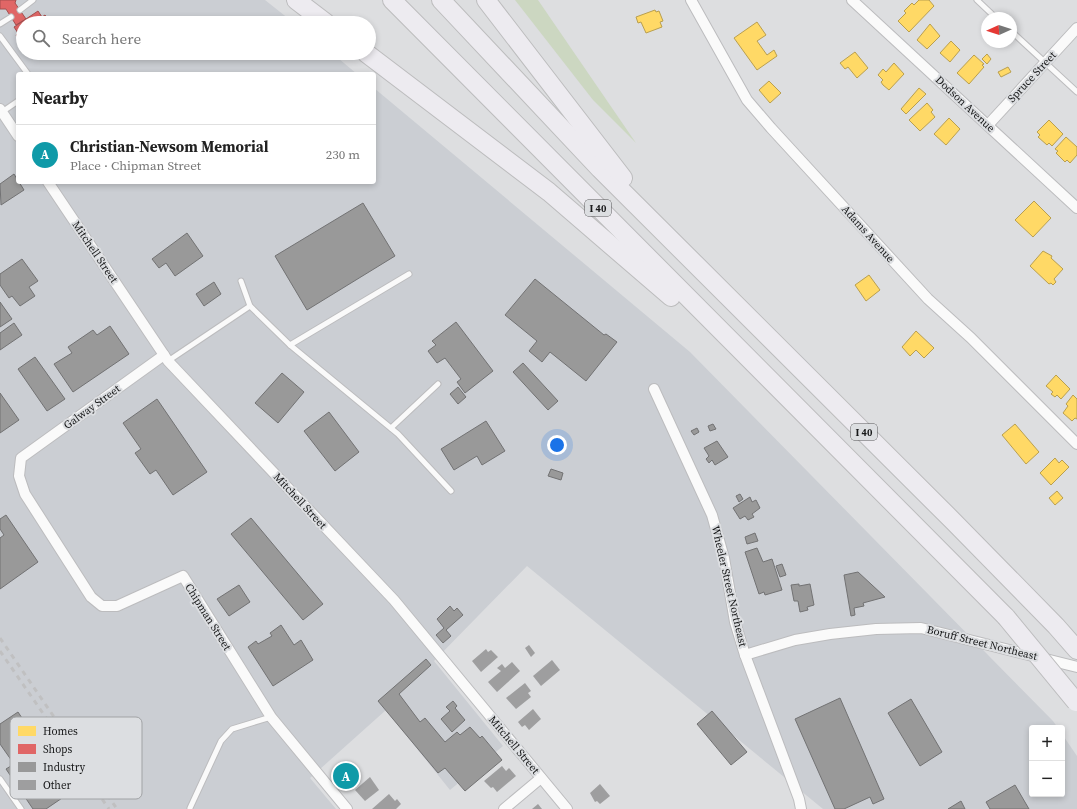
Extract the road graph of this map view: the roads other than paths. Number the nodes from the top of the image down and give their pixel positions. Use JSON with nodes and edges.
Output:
{"nodes":[{"id":1,"x":296,"y":0,"type":"edge"},
{"id":2,"x":392,"y":0,"type":"edge"},
{"id":3,"x":441,"y":0,"type":"edge"},
{"id":4,"x":486,"y":0,"type":"edge"},
{"id":5,"x":691,"y":0,"type":"edge"},
{"id":6,"x":852,"y":0,"type":"edge"},
{"id":7,"x":977,"y":0,"type":"edge"},
{"id":8,"x":30,"y":1,"type":"edge"},
{"id":9,"x":20,"y":10,"type":"dead end"},
{"id":10,"x":990,"y":12,"type":"edge"},
{"id":11,"x":10,"y":16,"type":"dead end"},
{"id":12,"x":317,"y":16,"type":"edge"},
{"id":13,"x":1,"y":21,"type":"edge"},
{"id":14,"x":1077,"y":28,"type":"edge"},
{"id":15,"x":0,"y":36,"type":"edge"},
{"id":16,"x":1017,"y":37,"type":"edge"},
{"id":17,"x":16,"y":58,"type":"edge"},
{"id":18,"x":18,"y":60,"type":"edge"},
{"id":19,"x":375,"y":60,"type":"edge"},
{"id":20,"x":1045,"y":62,"type":"junction"},
{"id":21,"x":27,"y":72,"type":"edge"},
{"id":22,"x":1077,"y":92,"type":"edge"},
{"id":23,"x":16,"y":102,"type":"edge"},
{"id":24,"x":1,"y":111,"type":"edge"},
{"id":25,"x":988,"y":125,"type":"junction"},
{"id":26,"x":16,"y":133,"type":"edge"},
{"id":27,"x":49,"y":184,"type":"edge"},
{"id":28,"x":1077,"y":208,"type":"edge"},
{"id":29,"x":670,"y":239,"type":"junction"},
{"id":30,"x":409,"y":274,"type":"dead end"},
{"id":31,"x":241,"y":281,"type":"dead end"},
{"id":32,"x":250,"y":306,"type":"junction"},
{"id":33,"x":290,"y":345,"type":"junction"},
{"id":34,"x":166,"y":358,"type":"junction"},
{"id":35,"x":438,"y":384,"type":"dead end"},
{"id":36,"x":773,"y":384,"type":"junction"},
{"id":37,"x":654,"y":389,"type":"dead end"},
{"id":38,"x":391,"y":428,"type":"junction"},
{"id":39,"x":1077,"y":444,"type":"edge"},
{"id":40,"x":21,"y":458,"type":"joint"},
{"id":41,"x":451,"y":491,"type":"dead end"},
{"id":42,"x":1077,"y":650,"type":"edge"},
{"id":43,"x":745,"y":656,"type":"junction"},
{"id":44,"x":1077,"y":667,"type":"edge"},
{"id":45,"x":1076,"y":703,"type":"edge"},
{"id":46,"x":271,"y":717,"type":"junction"},
{"id":47,"x":541,"y":778,"type":"junction"},
{"id":48,"x":0,"y":779,"type":"edge"},
{"id":49,"x":10,"y":793,"type":"edge"},
{"id":50,"x":14,"y":799,"type":"edge"},
{"id":51,"x":190,"y":808,"type":"edge"},
{"id":52,"x":21,"y":809,"type":"edge"},
{"id":53,"x":347,"y":809,"type":"edge"},
{"id":54,"x":504,"y":809,"type":"edge"},
{"id":55,"x":567,"y":809,"type":"edge"},
{"id":56,"x":801,"y":809,"type":"edge"}],
"edges":[{"from":1,"to":12,"type":"highway"},
{"from":2,"to":36,"type":"highway","number":"I 40"},
{"from":3,"to":29,"type":"highway","number":"I 40"},
{"from":4,"to":29,"type":"highway"},
{"from":5,"to":39,"type":"street","name":"Adams Avenue"},
{"from":6,"to":25,"type":"street","name":"Dodson Avenue"},
{"from":7,"to":10,"type":"lane"},
{"from":8,"to":9,"type":"lane"},
{"from":11,"to":13,"type":"lane"},
{"from":14,"to":20,"type":"street","name":"Spruce Street"},
{"from":15,"to":17,"type":"lane"},
{"from":16,"to":20,"type":"lane"},
{"from":18,"to":21,"type":"lane"},
{"from":19,"to":36,"type":"highway"},
{"from":20,"to":22,"type":"lane"},
{"from":20,"to":25,"type":"street","name":"Spruce Street"},
{"from":23,"to":24,"type":"lane"},
{"from":24,"to":26,"type":"street"},
{"from":25,"to":28,"type":"street","name":"Dodson Avenue"},
{"from":27,"to":34,"type":"street","name":"Mitchell Street"},
{"from":29,"to":42,"type":"highway","number":"I 40"},
{"from":30,"to":33,"type":"lane"},
{"from":31,"to":32,"type":"lane"},
{"from":32,"to":33,"type":"lane"},
{"from":32,"to":34,"type":"lane"},
{"from":33,"to":38,"type":"lane"},
{"from":34,"to":40,"type":"street","name":"Galway Street"},
{"from":34,"to":47,"type":"street","name":"Mitchell Street"},
{"from":35,"to":38,"type":"lane"},
{"from":36,"to":45,"type":"highway","number":"I 40","bridge":true},
{"from":37,"to":43,"type":"street","name":"Wheeler Street Northeast"},
{"from":38,"to":41,"type":"lane"},
{"from":40,"to":46,"type":"street","name":"Chipman Street"},
{"from":43,"to":44,"type":"street","name":"Boruff Street Northeast"},
{"from":43,"to":56,"type":"street","name":"Wheeler Street Northeast"},
{"from":46,"to":51,"type":"lane"},
{"from":46,"to":53,"type":"street","name":"Chipman Street"},
{"from":47,"to":54,"type":"street"},
{"from":47,"to":55,"type":"street","name":"Mitchell Street"},
{"from":48,"to":49,"type":"lane"},
{"from":50,"to":52,"type":"lane"}]}
